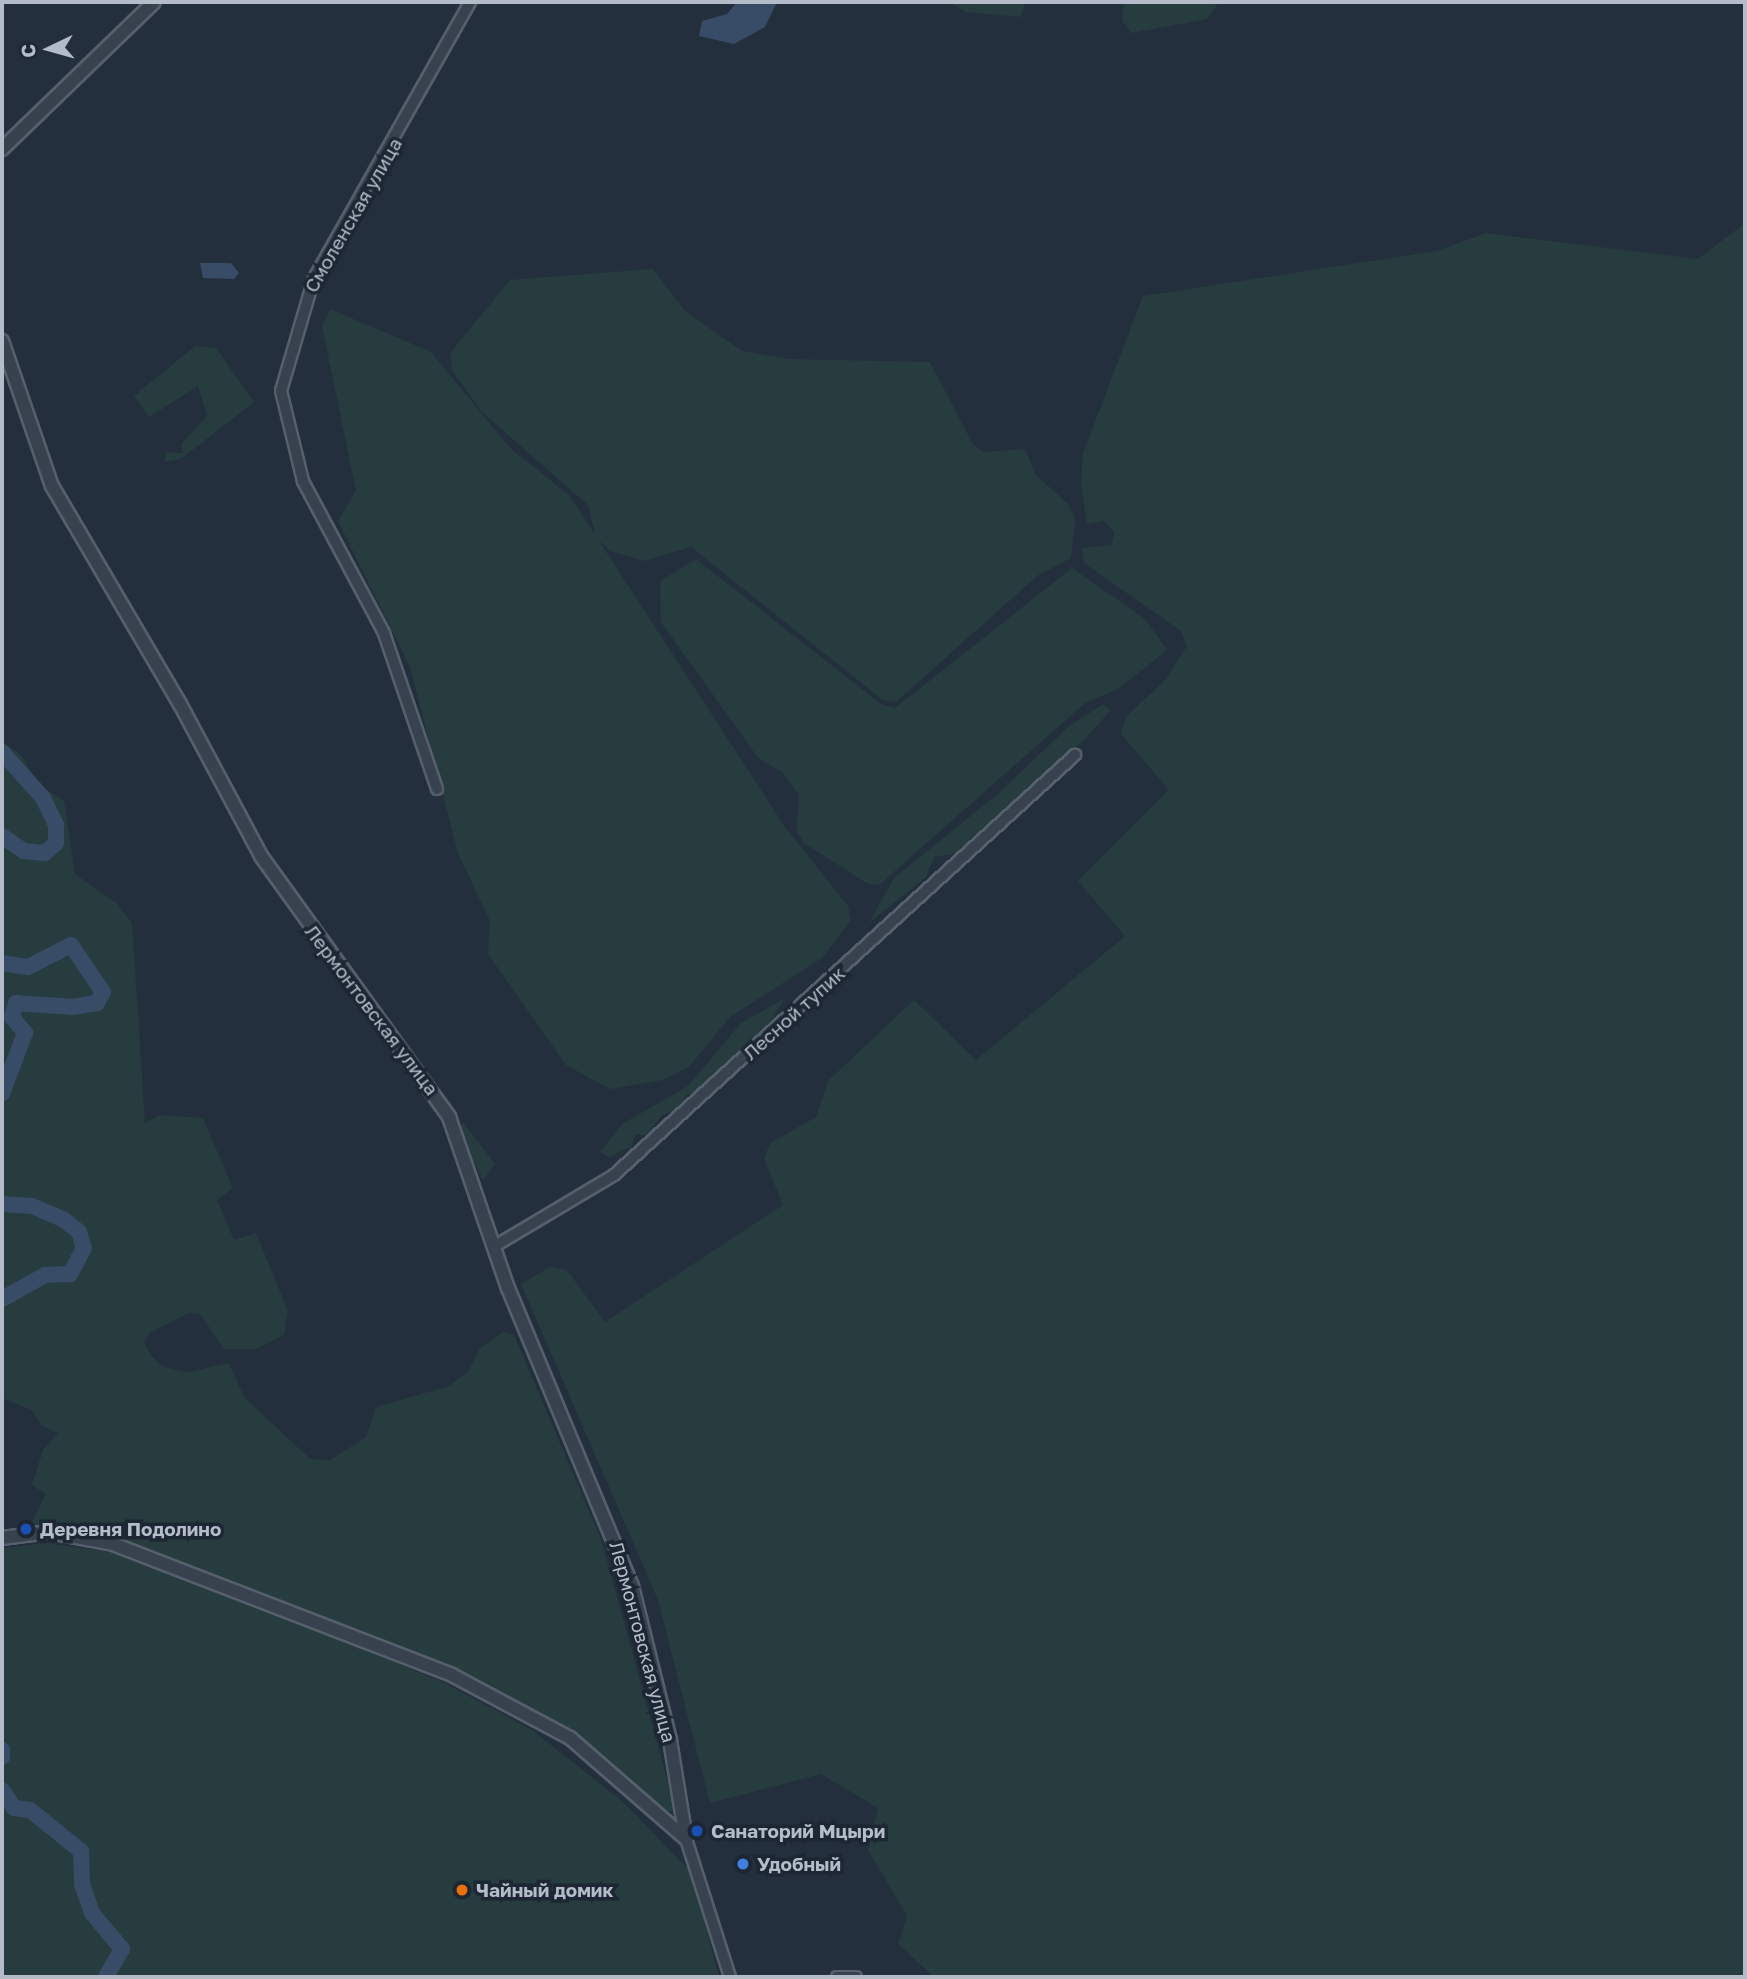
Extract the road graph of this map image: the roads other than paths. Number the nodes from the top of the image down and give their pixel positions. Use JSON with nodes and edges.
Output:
{"nodes":[{"id":1,"x":154,"y":2,"type":"edge"},
{"id":2,"x":470,"y":2,"type":"edge"},
{"id":3,"x":2,"y":149,"type":"edge"},
{"id":4,"x":2,"y":341,"type":"edge"},
{"id":5,"x":1075,"y":755,"type":"dead end"},
{"id":6,"x":437,"y":789,"type":"dead end"},
{"id":7,"x":495,"y":1246,"type":"junction"},
{"id":8,"x":2,"y":1538,"type":"edge"},
{"id":9,"x":686,"y":1839,"type":"junction"},
{"id":10,"x":730,"y":1977,"type":"edge"},
{"id":11,"x":837,"y":1977,"type":"edge"},
{"id":12,"x":856,"y":1977,"type":"edge"}],
"edges":[{"from":1,"to":3,"type":"street"},
{"from":2,"to":6,"type":"street","name":"Смоленская улица"},
{"from":4,"to":7,"type":"street","name":"Лермонтовская улица"},
{"from":5,"to":7,"type":"street","name":"Лесной тупик"},
{"from":7,"to":9,"type":"street","name":"Лермонтовская улица"},
{"from":8,"to":9,"type":"street"},
{"from":9,"to":10,"type":"street"},
{"from":11,"to":12,"type":"street"}]}
